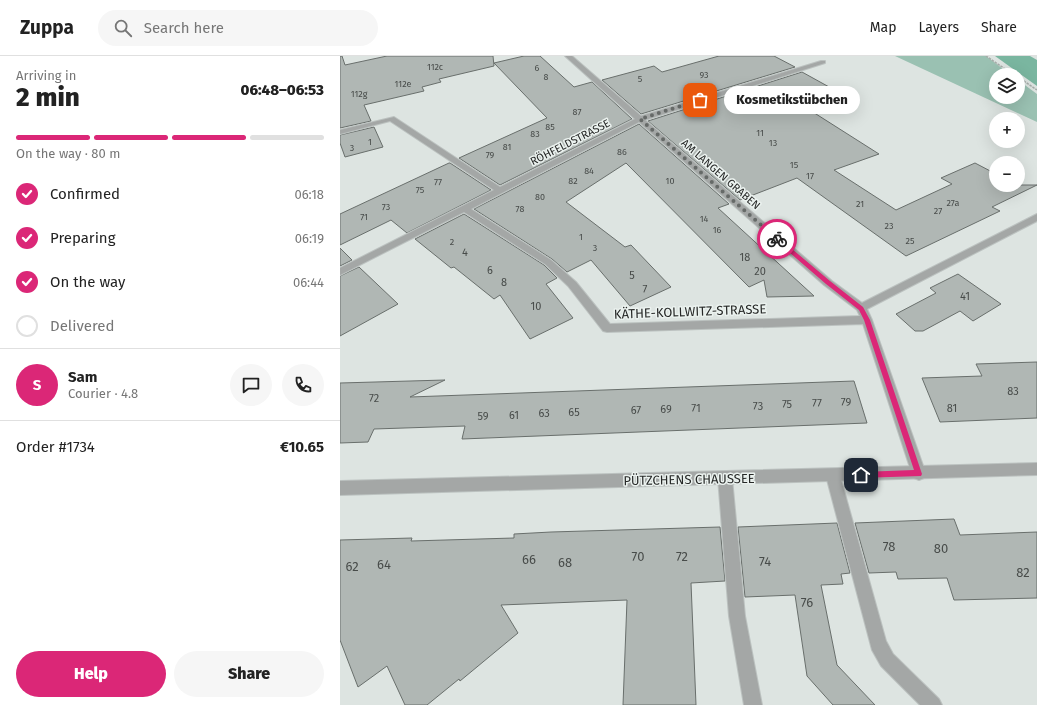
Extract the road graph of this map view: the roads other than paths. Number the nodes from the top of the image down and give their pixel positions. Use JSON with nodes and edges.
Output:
{"nodes":[{"id":1,"x":568,"y":56,"type":"edge"},
{"id":2,"x":822,"y":62,"type":"dead end"},
{"id":3,"x":640,"y":119,"type":"junction"},
{"id":4,"x":340,"y":132,"type":"edge"},
{"id":5,"x":499,"y":190,"type":"junction"},
{"id":6,"x":464,"y":208,"type":"junction"},
{"id":7,"x":1037,"y":217,"type":"edge"},
{"id":8,"x":340,"y":272,"type":"edge"},
{"id":9,"x":861,"y":308,"type":"junction"},
{"id":10,"x":867,"y":320,"type":"junction"},
{"id":11,"x":1037,"y":469,"type":"edge"},
{"id":12,"x":919,"y":474,"type":"junction"},
{"id":13,"x":833,"y":476,"type":"junction"},
{"id":14,"x":725,"y":478,"type":"junction"},
{"id":15,"x":340,"y":488,"type":"edge"},
{"id":16,"x":753,"y":705,"type":"edge"},
{"id":17,"x":933,"y":705,"type":"edge"}],
"edges":[{"from":1,"to":3,"type":"street","name":"AM LANGEN GRABEN"},
{"from":2,"to":3,"type":"street","name":"RÖHFELDSTRASSE"},
{"from":3,"to":5,"type":"street","name":"RÖHFELDSTRASSE"},
{"from":3,"to":9,"type":"street","name":"AM LANGEN GRABEN"},
{"from":4,"to":5,"type":"street"},
{"from":5,"to":6,"type":"street","name":"RÖHFELDSTRASSE"},
{"from":6,"to":8,"type":"street","name":"RÖHFELDSTRASSE"},
{"from":6,"to":10,"type":"street","name":"KÄTHE-KOLLWITZ-STRASSE"},
{"from":7,"to":9,"type":"street"},
{"from":9,"to":10,"type":"street","name":"AM LANGEN GRABEN"},
{"from":10,"to":12,"type":"street","name":"AM LANGEN GRABEN"},
{"from":11,"to":12,"type":"street","name":"PÜTZCHENS CHAUSSEE"},
{"from":12,"to":13,"type":"street","name":"PÜTZCHENS CHAUSSEE"},
{"from":13,"to":14,"type":"street","name":"PÜTZCHENS CHAUSSEE"},
{"from":13,"to":17,"type":"street"},
{"from":14,"to":15,"type":"street","name":"PÜTZCHENS CHAUSSEE"},
{"from":14,"to":16,"type":"street"}]}
